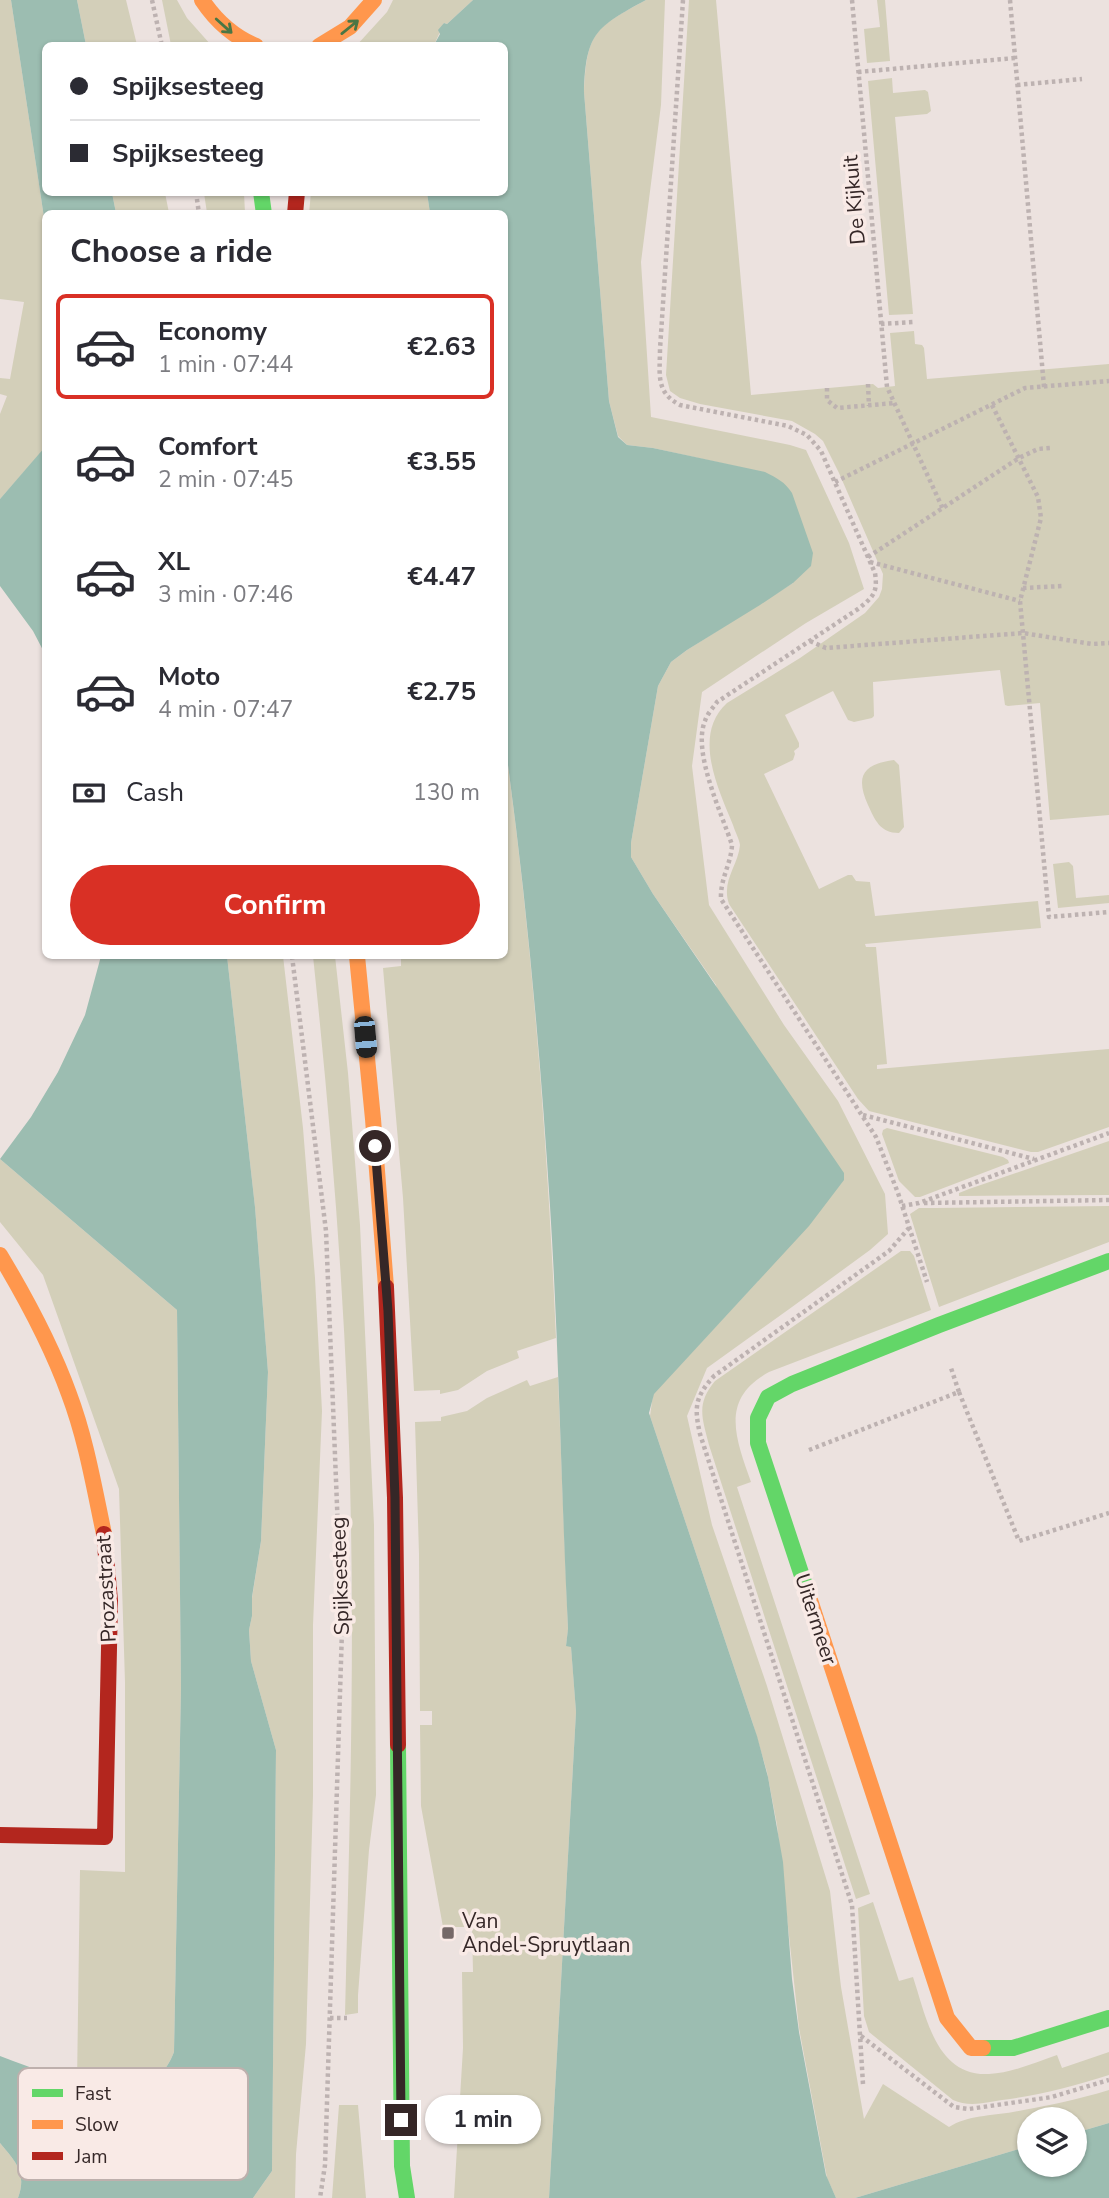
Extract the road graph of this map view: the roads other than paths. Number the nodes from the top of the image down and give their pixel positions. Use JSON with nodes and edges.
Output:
{"nodes":[{"id":1,"x":202,"y":0,"type":"edge"},
{"id":2,"x":373,"y":0,"type":"edge"},
{"id":3,"x":247,"y":42,"type":"edge"},
{"id":4,"x":328,"y":42,"type":"edge"},
{"id":5,"x":357,"y":959,"type":"edge"},
{"id":6,"x":0,"y":1255,"type":"edge"},
{"id":7,"x":1109,"y":1261,"type":"edge"},
{"id":8,"x":0,"y":1835,"type":"edge"},
{"id":9,"x":1109,"y":2018,"type":"edge"},
{"id":10,"x":402,"y":2166,"type":"junction"},
{"id":11,"x":391,"y":2198,"type":"edge"},
{"id":12,"x":408,"y":2198,"type":"edge"}],
"edges":[{"from":1,"to":3,"type":"street","one_way":true},
{"from":4,"to":2,"type":"street","one_way":true},
{"from":5,"to":10,"type":"street"},
{"from":6,"to":8,"type":"street","name":"Prozastraat"},
{"from":7,"to":9,"type":"street","name":"Uitermeer"},
{"from":10,"to":11,"type":"street"},
{"from":10,"to":12,"type":"street"}]}
